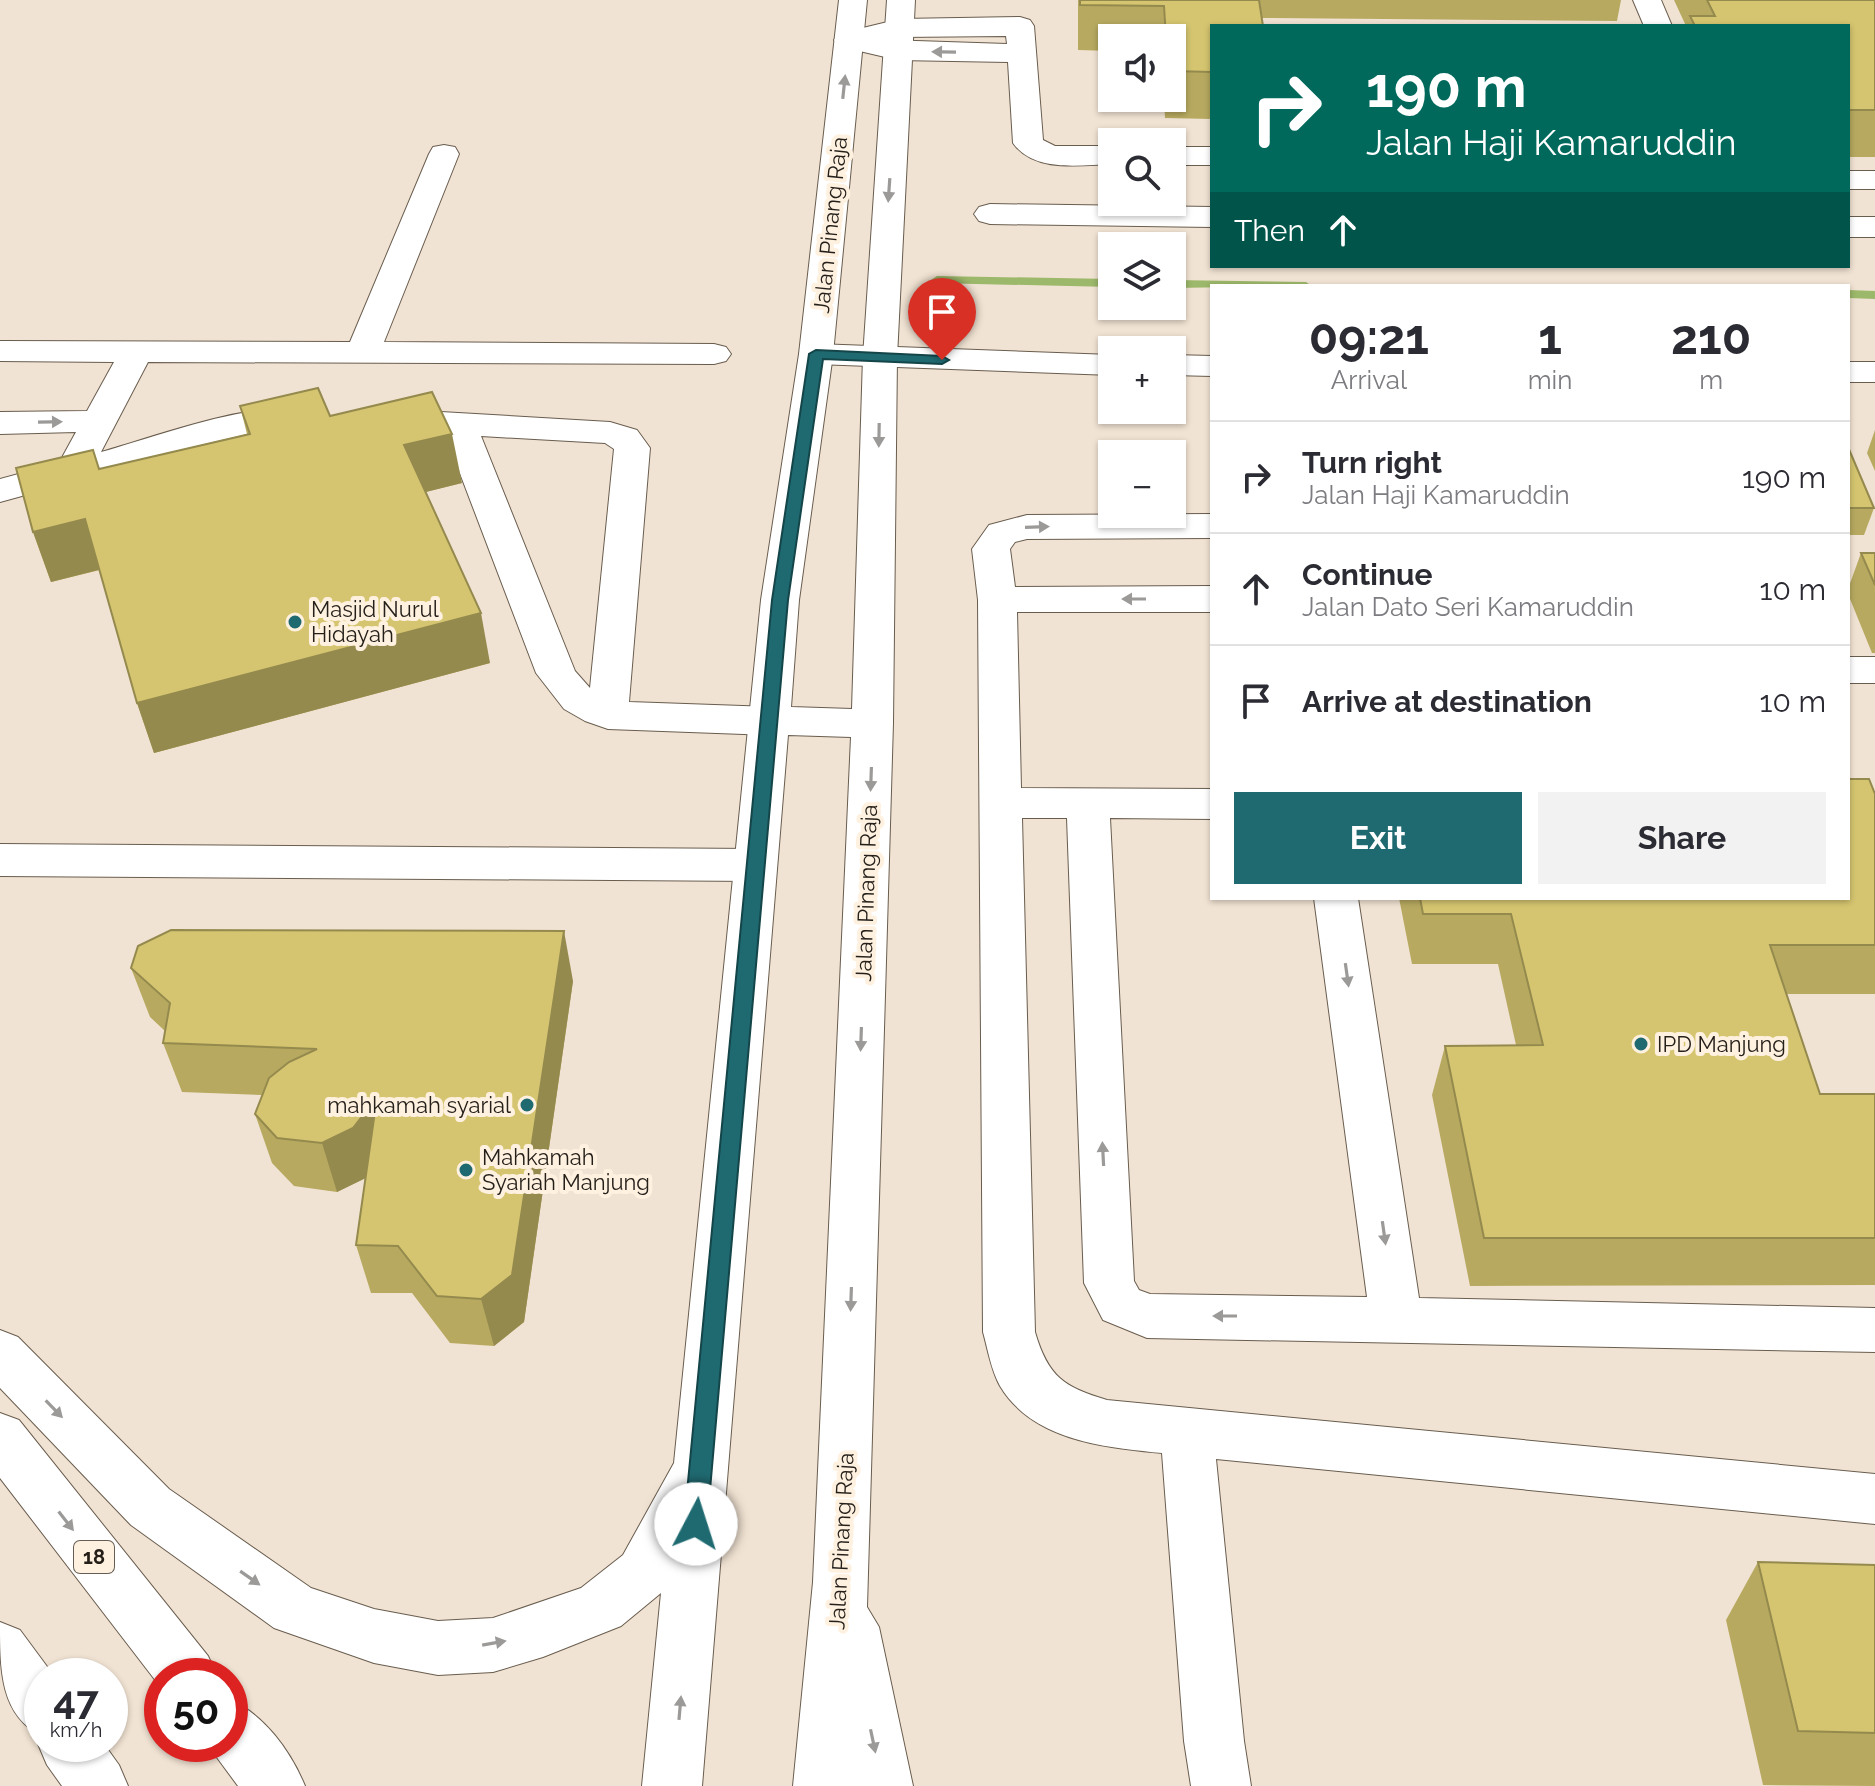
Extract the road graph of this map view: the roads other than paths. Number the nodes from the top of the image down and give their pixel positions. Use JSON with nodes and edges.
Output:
{"nodes":[{"id":1,"x":853,"y":0,"type":"edge"},
{"id":2,"x":1647,"y":0,"type":"edge"},
{"id":3,"x":1657,"y":24,"type":"edge"},
{"id":4,"x":900,"y":27,"type":"edge"},
{"id":5,"x":1020,"y":27,"type":"edge"},
{"id":6,"x":848,"y":40,"type":"junction"},
{"id":7,"x":444,"y":154,"type":"dead end"},
{"id":8,"x":1098,"y":155,"type":"edge"},
{"id":9,"x":1186,"y":156,"type":"edge"},
{"id":10,"x":1210,"y":156,"type":"edge"},
{"id":11,"x":1850,"y":180,"type":"edge"},
{"id":12,"x":1875,"y":180,"type":"edge"},
{"id":13,"x":990,"y":214,"type":"dead end"},
{"id":14,"x":1210,"y":217,"type":"edge"},
{"id":15,"x":1850,"y":227,"type":"edge"},
{"id":16,"x":1875,"y":227,"type":"edge"},
{"id":17,"x":0,"y":351,"type":"edge"},
{"id":18,"x":136,"y":352,"type":"junction"},
{"id":19,"x":362,"y":354,"type":"junction"},
{"id":20,"x":714,"y":354,"type":"dead end"},
{"id":21,"x":816,"y":354,"type":"junction"},
{"id":22,"x":880,"y":357,"type":"junction"},
{"id":23,"x":1098,"y":365,"type":"edge"},
{"id":24,"x":1186,"y":365,"type":"edge"},
{"id":25,"x":1210,"y":366,"type":"edge"},
{"id":26,"x":1850,"y":372,"type":"edge"},
{"id":27,"x":1875,"y":372,"type":"edge"},
{"id":28,"x":100,"y":421,"type":"junction"},
{"id":29,"x":458,"y":422,"type":"junction"},
{"id":30,"x":0,"y":423,"type":"edge"},
{"id":31,"x":73,"y":471,"type":"junction"},
{"id":32,"x":0,"y":491,"type":"edge"},
{"id":33,"x":1210,"y":526,"type":"edge"},
{"id":34,"x":1210,"y":599,"type":"edge"},
{"id":35,"x":997,"y":600,"type":"junction"},
{"id":36,"x":1850,"y":670,"type":"edge"},
{"id":37,"x":1875,"y":670,"type":"edge"},
{"id":38,"x":608,"y":715,"type":"junction"},
{"id":39,"x":768,"y":721,"type":"junction"},
{"id":40,"x":873,"y":723,"type":"junction"},
{"id":41,"x":1001,"y":803,"type":"junction"},
{"id":42,"x":1088,"y":803,"type":"junction"},
{"id":43,"x":1210,"y":804,"type":"edge"},
{"id":44,"x":0,"y":860,"type":"edge"},
{"id":45,"x":755,"y":865,"type":"junction"},
{"id":46,"x":1336,"y":900,"type":"edge"},
{"id":47,"x":1396,"y":1320,"type":"junction"},
{"id":48,"x":1875,"y":1330,"type":"edge"},
{"id":49,"x":0,"y":1353,"type":"edge"},
{"id":50,"x":1187,"y":1432,"type":"junction"},
{"id":51,"x":0,"y":1437,"type":"edge"},
{"id":52,"x":701,"y":1468,"type":"junction"},
{"id":53,"x":1875,"y":1499,"type":"edge"},
{"id":54,"x":841,"y":1582,"type":"junction"},
{"id":55,"x":0,"y":1649,"type":"edge"},
{"id":56,"x":174,"y":1658,"type":"edge"},
{"id":57,"x":24,"y":1683,"type":"edge"},
{"id":58,"x":248,"y":1752,"type":"edge"},
{"id":59,"x":81,"y":1762,"type":"edge"},
{"id":60,"x":98,"y":1786,"type":"edge"},
{"id":61,"x":275,"y":1786,"type":"edge"},
{"id":62,"x":672,"y":1786,"type":"edge"},
{"id":63,"x":823,"y":1786,"type":"edge"},
{"id":64,"x":883,"y":1786,"type":"edge"},
{"id":65,"x":1221,"y":1786,"type":"edge"}],
"edges":[{"from":1,"to":6,"type":"main road","name":"Jalan Pinang Raja"},
{"from":2,"to":3,"type":"main road"},
{"from":4,"to":5,"type":"main road"},
{"from":4,"to":6,"type":"main road"},
{"from":4,"to":22,"type":"main road","name":"Jalan Pinang Raja","one_way":true},
{"from":5,"to":8,"type":"main road"},
{"from":21,"to":6,"type":"main road","name":"Jalan Pinang Raja","one_way":true},
{"from":7,"to":19,"type":"main road"},
{"from":9,"to":10,"type":"main road"},
{"from":11,"to":12,"type":"main road"},
{"from":13,"to":14,"type":"main road"},
{"from":15,"to":16,"type":"main road"},
{"from":17,"to":18,"type":"main road"},
{"from":18,"to":19,"type":"main road"},
{"from":18,"to":28,"type":"main road"},
{"from":19,"to":20,"type":"main road"},
{"from":21,"to":22,"type":"main road"},
{"from":21,"to":39,"type":"main road","name":"Jalan Pinang Raja"},
{"from":22,"to":23,"type":"main road"},
{"from":22,"to":40,"type":"main road","name":"Jalan Pinang Raja","one_way":true},
{"from":24,"to":25,"type":"main road"},
{"from":26,"to":27,"type":"main road"},
{"from":30,"to":28,"type":"main road","one_way":true},
{"from":28,"to":31,"type":"main road"},
{"from":29,"to":31,"type":"main road"},
{"from":29,"to":38,"type":"main road"},
{"from":29,"to":38,"type":"main road"},
{"from":31,"to":32,"type":"main road"},
{"from":35,"to":33,"type":"main road","one_way":true},
{"from":34,"to":35,"type":"main road","one_way":true},
{"from":35,"to":41,"type":"main road"},
{"from":36,"to":37,"type":"main road"},
{"from":38,"to":39,"type":"main road"},
{"from":39,"to":40,"type":"main road"},
{"from":39,"to":45,"type":"main road","name":"Jalan Pinang Raja"},
{"from":40,"to":54,"type":"main road","name":"Jalan Pinang Raja","one_way":true},
{"from":41,"to":42,"type":"main road"},
{"from":41,"to":50,"type":"main road"},
{"from":42,"to":43,"type":"main road"},
{"from":47,"to":42,"type":"main road","one_way":true},
{"from":44,"to":45,"type":"main road"},
{"from":45,"to":52,"type":"main road","name":"Jalan Pinang Raja"},
{"from":46,"to":47,"type":"main road","one_way":true},
{"from":47,"to":48,"type":"main road"},
{"from":49,"to":52,"type":"main road","one_way":true},
{"from":50,"to":53,"type":"main road"},
{"from":50,"to":65,"type":"main road"},
{"from":51,"to":56,"type":"main road","number":"18","one_way":true},
{"from":62,"to":52,"type":"main road","name":"Jalan Pinang Raja","one_way":true},
{"from":54,"to":63,"type":"main road","name":"Jalan Pinang Raja"},
{"from":54,"to":64,"type":"main road","one_way":true},
{"from":55,"to":57,"type":"main road"},
{"from":58,"to":61,"type":"main road"},
{"from":59,"to":60,"type":"main road"}]}
